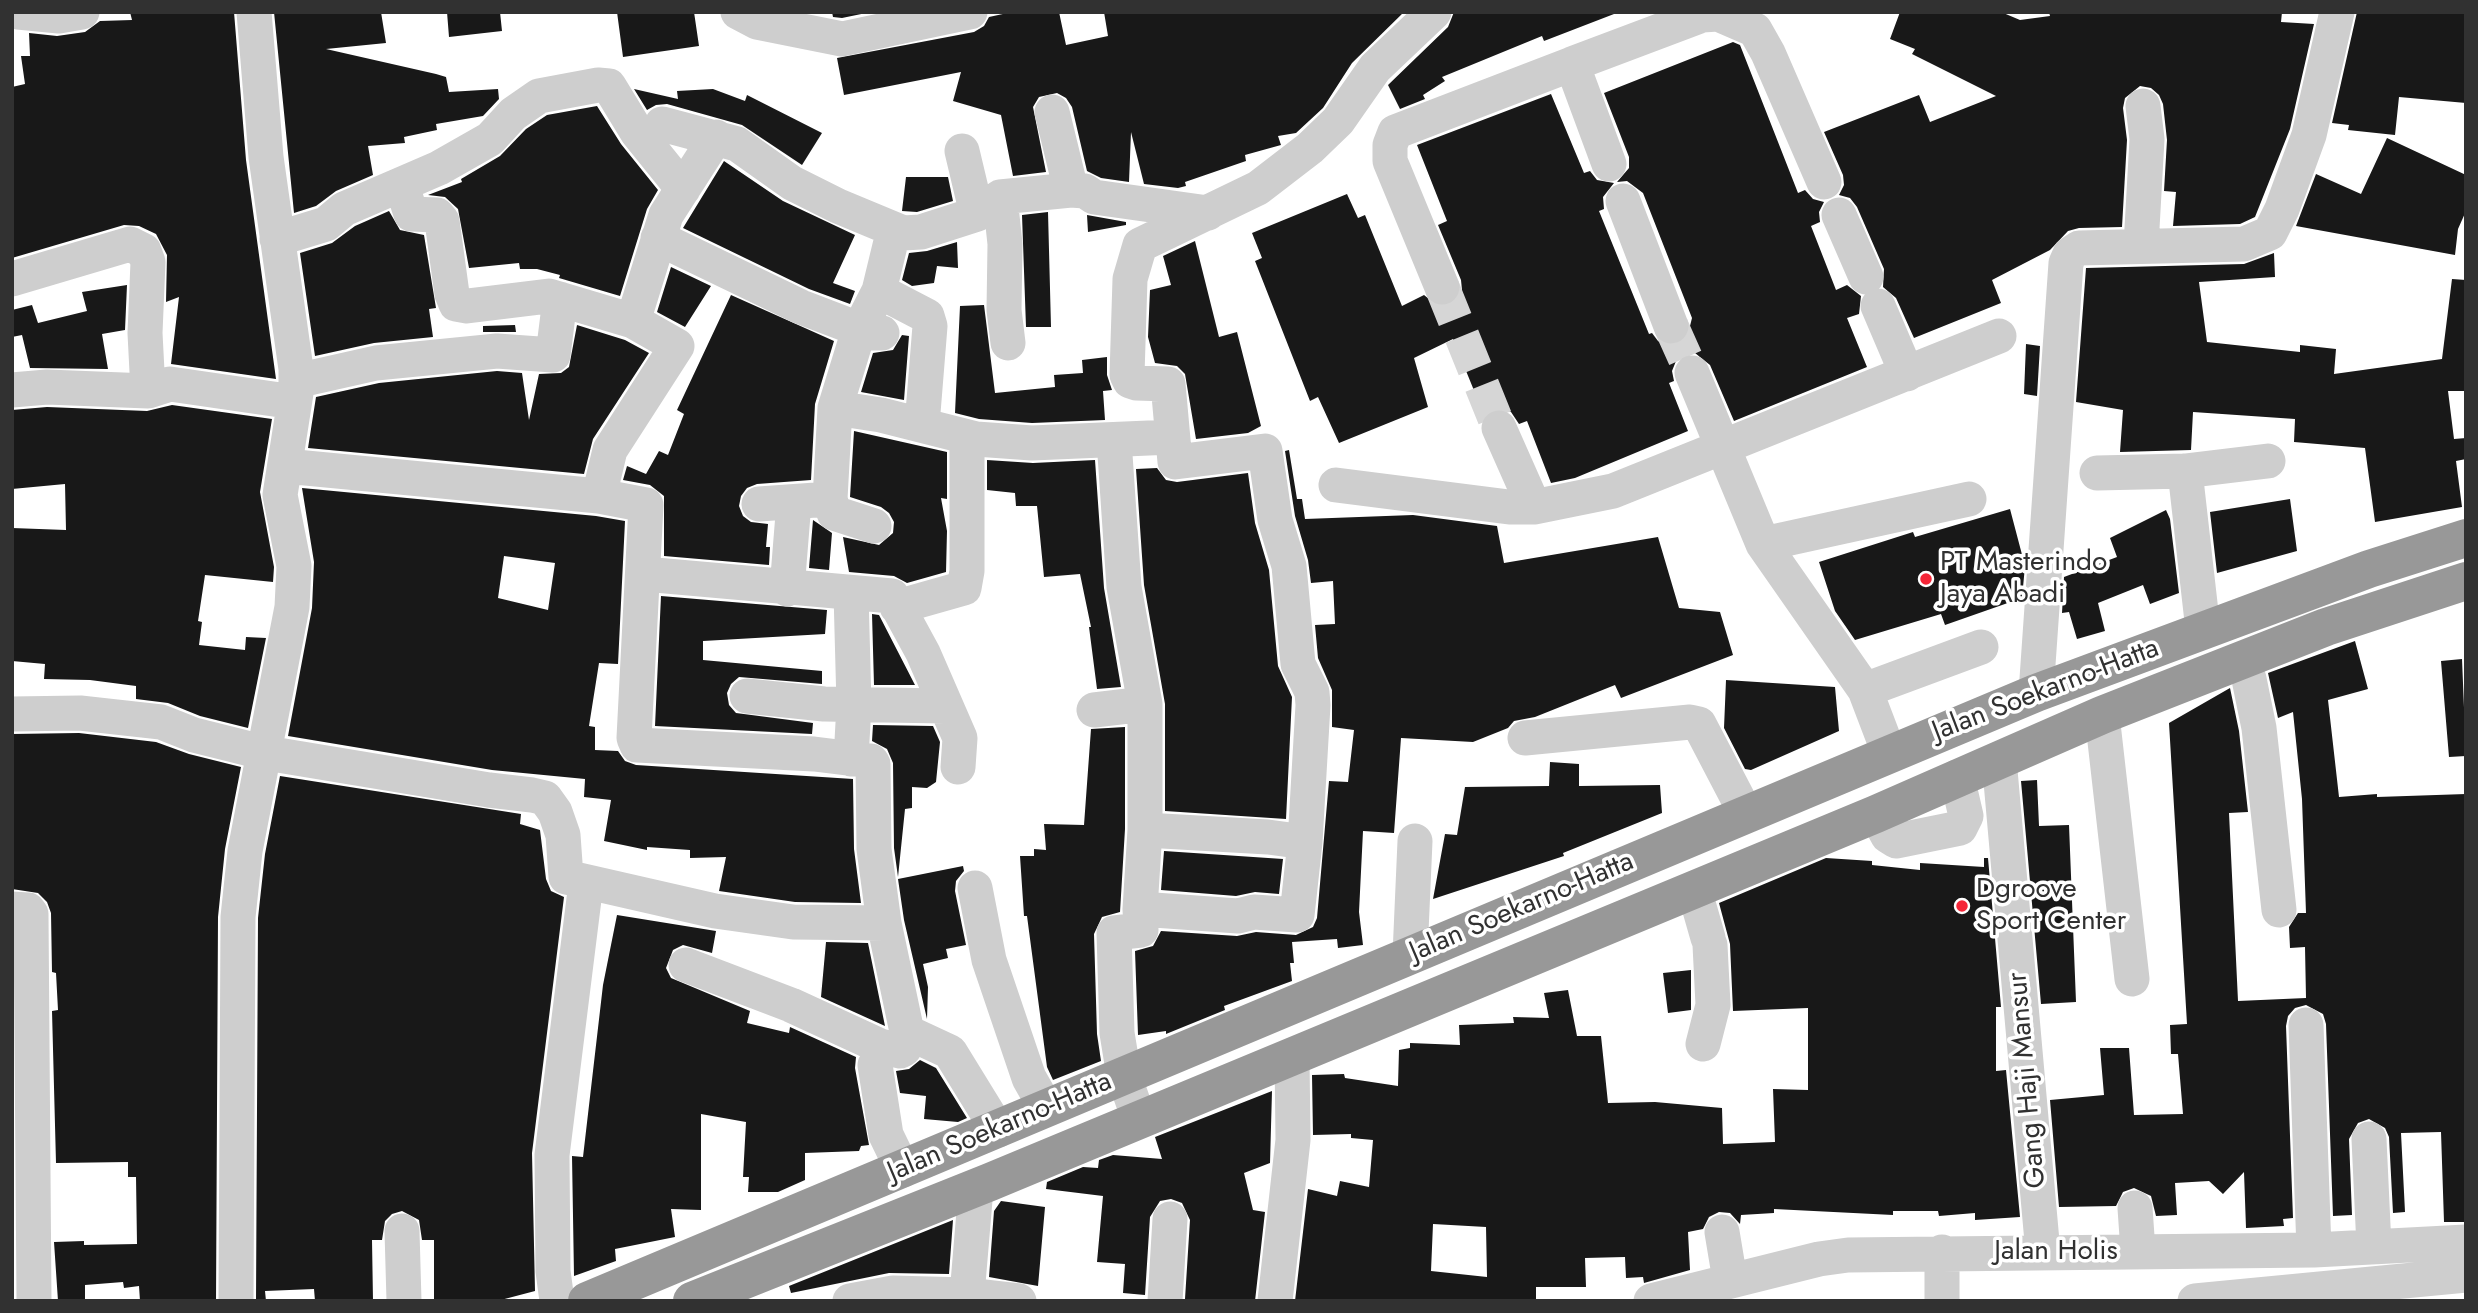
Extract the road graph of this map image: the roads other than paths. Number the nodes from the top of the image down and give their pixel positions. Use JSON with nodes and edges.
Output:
{"nodes":[{"id":1,"x":18,"y":12,"type":"edge"},
{"id":2,"x":82,"y":12,"type":"edge"},
{"id":3,"x":254,"y":12,"type":"edge"},
{"id":4,"x":738,"y":12,"type":"edge"},
{"id":5,"x":970,"y":12,"type":"edge"},
{"id":6,"x":1434,"y":12,"type":"edge"},
{"id":7,"x":2337,"y":12,"type":"edge"},
{"id":8,"x":1572,"y":64,"type":"junction"},
{"id":9,"x":2143,"y":106,"type":"dead end"},
{"id":10,"x":1052,"y":112,"type":"dead end"},
{"id":11,"x":662,"y":124,"type":"dead end"},
{"id":12,"x":716,"y":137,"type":"junction"},
{"id":13,"x":962,"y":151,"type":"dead end"},
{"id":14,"x":1609,"y":164,"type":"dead end"},
{"id":15,"x":1824,"y":182,"type":"dead end"},
{"id":16,"x":402,"y":186,"type":"junction"},
{"id":17,"x":683,"y":189,"type":"junction"},
{"id":18,"x":1071,"y":190,"type":"junction"},
{"id":19,"x":1623,"y":201,"type":"dead end"},
{"id":20,"x":988,"y":206,"type":"junction"},
{"id":21,"x":1208,"y":213,"type":"junction"},
{"id":22,"x":1839,"y":215,"type":"dead end"},
{"id":23,"x":894,"y":229,"type":"junction"},
{"id":24,"x":658,"y":238,"type":"junction"},
{"id":25,"x":277,"y":239,"type":"junction"},
{"id":26,"x":2141,"y":246,"type":"junction"},
{"id":27,"x":12,"y":279,"type":"edge"},
{"id":28,"x":1442,"y":287,"type":"tunnel mouth"},
{"id":29,"x":879,"y":291,"type":"junction"},
{"id":30,"x":560,"y":299,"type":"junction"},
{"id":31,"x":633,"y":321,"type":"junction"},
{"id":32,"x":1671,"y":326,"type":"tunnel mouth"},
{"id":33,"x":872,"y":331,"type":"junction"},
{"id":34,"x":1999,"y":336,"type":"dead end"},
{"id":35,"x":1008,"y":343,"type":"dead end"},
{"id":36,"x":1692,"y":373,"type":"tunnel mouth"},
{"id":37,"x":1906,"y":374,"type":"junction"},
{"id":38,"x":12,"y":390,"type":"edge"},
{"id":39,"x":148,"y":391,"type":"junction"},
{"id":40,"x":295,"y":392,"type":"junction"},
{"id":41,"x":835,"y":408,"type":"junction"},
{"id":42,"x":922,"y":425,"type":"junction"},
{"id":43,"x":1499,"y":428,"type":"tunnel mouth"},
{"id":44,"x":967,"y":437,"type":"junction"},
{"id":45,"x":1172,"y":437,"type":"junction"},
{"id":46,"x":1114,"y":440,"type":"junction"},
{"id":47,"x":1723,"y":449,"type":"junction"},
{"id":48,"x":2268,"y":461,"type":"dead end"},
{"id":49,"x":285,"y":466,"type":"junction"},
{"id":50,"x":2185,"y":471,"type":"junction"},
{"id":51,"x":2096,"y":473,"type":"dead end"},
{"id":52,"x":1336,"y":485,"type":"dead end"},
{"id":53,"x":599,"y":496,"type":"junction"},
{"id":54,"x":830,"y":499,"type":"junction"},
{"id":55,"x":1969,"y":499,"type":"dead end"},
{"id":56,"x":794,"y":502,"type":"junction"},
{"id":57,"x":759,"y":504,"type":"dead end"},
{"id":58,"x":1534,"y":507,"type":"junction"},
{"id":59,"x":874,"y":526,"type":"dead end"},
{"id":60,"x":2466,"y":538,"type":"edge"},
{"id":61,"x":1763,"y":544,"type":"junction"},
{"id":62,"x":644,"y":574,"type":"junction"},
{"id":63,"x":2466,"y":581,"type":"edge"},
{"id":64,"x":787,"y":589,"type":"junction"},
{"id":65,"x":851,"y":593,"type":"junction"},
{"id":66,"x":897,"y":607,"type":"junction"},
{"id":67,"x":2203,"y":630,"type":"junction"},
{"id":68,"x":1982,"y":647,"type":"dead end"},
{"id":69,"x":2242,"y":660,"type":"junction"},
{"id":70,"x":1865,"y":690,"type":"junction"},
{"id":71,"x":2036,"y":693,"type":"junction"},
{"id":72,"x":747,"y":696,"type":"dead end"},
{"id":73,"x":1145,"y":704,"type":"junction"},
{"id":74,"x":855,"y":705,"type":"junction"},
{"id":75,"x":945,"y":706,"type":"junction"},
{"id":76,"x":1094,"y":710,"type":"dead end"},
{"id":77,"x":12,"y":715,"type":"edge"},
{"id":78,"x":2102,"y":715,"type":"junction"},
{"id":79,"x":1525,"y":738,"type":"dead end"},
{"id":80,"x":266,"y":753,"type":"junction"},
{"id":81,"x":1889,"y":753,"type":"junction"},
{"id":82,"x":851,"y":759,"type":"junction"},
{"id":83,"x":1999,"y":759,"type":"junction"},
{"id":84,"x":958,"y":767,"type":"dead end"},
{"id":85,"x":1746,"y":814,"type":"junction"},
{"id":86,"x":1145,"y":830,"type":"junction"},
{"id":87,"x":1415,"y":841,"type":"dead end"},
{"id":88,"x":1305,"y":842,"type":"junction"},
{"id":89,"x":586,"y":883,"type":"junction"},
{"id":90,"x":975,"y":888,"type":"dead end"},
{"id":91,"x":1694,"y":889,"type":"junction"},
{"id":92,"x":12,"y":909,"type":"edge"},
{"id":93,"x":1140,"y":909,"type":"junction"},
{"id":94,"x":2279,"y":910,"type":"dead end"},
{"id":95,"x":884,"y":923,"type":"junction"},
{"id":96,"x":1410,"y":956,"type":"junction"},
{"id":97,"x":686,"y":965,"type":"dead end"},
{"id":98,"x":2132,"y":979,"type":"dead end"},
{"id":99,"x":2306,"y":1025,"type":"dead end"},
{"id":100,"x":907,"y":1032,"type":"junction"},
{"id":101,"x":1703,"y":1044,"type":"dead end"},
{"id":102,"x":1292,"y":1056,"type":"junction"},
{"id":103,"x":875,"y":1065,"type":"dead end"},
{"id":104,"x":1124,"y":1076,"type":"junction"},
{"id":105,"x":1046,"y":1108,"type":"junction"},
{"id":106,"x":1139,"y":1119,"type":"junction"},
{"id":107,"x":998,"y":1130,"type":"junction"},
{"id":108,"x":2369,"y":1139,"type":"dead end"},
{"id":109,"x":904,"y":1170,"type":"junction"},
{"id":110,"x":976,"y":1188,"type":"junction"},
{"id":111,"x":2135,"y":1208,"type":"dead end"},
{"id":112,"x":1170,"y":1219,"type":"dead end"},
{"id":113,"x":402,"y":1231,"type":"dead end"},
{"id":114,"x":1722,"y":1232,"type":"dead end"},
{"id":115,"x":2466,"y":1242,"type":"edge"},
{"id":116,"x":2042,"y":1244,"type":"junction"},
{"id":117,"x":2384,"y":1246,"type":"junction"},
{"id":118,"x":2314,"y":1250,"type":"junction"},
{"id":119,"x":2138,"y":1251,"type":"junction"},
{"id":120,"x":2190,"y":1251,"type":"junction"},
{"id":121,"x":1942,"y":1252,"type":"junction"},
{"id":122,"x":2466,"y":1275,"type":"edge"},
{"id":123,"x":1730,"y":1280,"type":"junction"},
{"id":124,"x":761,"y":1286,"type":"edge"},
{"id":125,"x":2403,"y":1291,"type":"edge"},
{"id":126,"x":967,"y":1295,"type":"junction"},
{"id":127,"x":893,"y":1297,"type":"edge"},
{"id":128,"x":34,"y":1301,"type":"edge"},
{"id":129,"x":236,"y":1301,"type":"edge"},
{"id":130,"x":404,"y":1301,"type":"edge"},
{"id":131,"x":557,"y":1301,"type":"edge"},
{"id":132,"x":587,"y":1301,"type":"edge"},
{"id":133,"x":692,"y":1301,"type":"edge"},
{"id":134,"x":850,"y":1301,"type":"edge"},
{"id":135,"x":1018,"y":1301,"type":"edge"},
{"id":136,"x":1165,"y":1301,"type":"edge"},
{"id":137,"x":1275,"y":1301,"type":"edge"},
{"id":138,"x":1651,"y":1301,"type":"edge"},
{"id":139,"x":1942,"y":1301,"type":"edge"},
{"id":140,"x":2194,"y":1301,"type":"edge"}],
"edges":[{"from":1,"to":2,"type":"street"},
{"from":3,"to":25,"type":"street"},
{"from":4,"to":5,"type":"street"},
{"from":6,"to":21,"type":"street"},
{"from":7,"to":26,"type":"street"},
{"from":8,"to":14,"type":"street"},
{"from":8,"to":15,"type":"street"},
{"from":8,"to":28,"type":"street"},
{"from":9,"to":26,"type":"street"},
{"from":10,"to":18,"type":"street"},
{"from":11,"to":12,"type":"street"},
{"from":12,"to":17,"type":"street"},
{"from":12,"to":23,"type":"street"},
{"from":13,"to":20,"type":"street"},
{"from":16,"to":17,"type":"street"},
{"from":16,"to":25,"type":"street"},
{"from":16,"to":30,"type":"street"},
{"from":17,"to":24,"type":"street"},
{"from":18,"to":20,"type":"street"},
{"from":18,"to":21,"type":"street"},
{"from":19,"to":32,"type":"street"},
{"from":20,"to":23,"type":"street"},
{"from":20,"to":35,"type":"street"},
{"from":21,"to":45,"type":"street"},
{"from":22,"to":37,"type":"street"},
{"from":23,"to":29,"type":"street"},
{"from":24,"to":31,"type":"street"},
{"from":24,"to":33,"type":"street"},
{"from":25,"to":40,"type":"street"},
{"from":26,"to":71,"type":"street"},
{"from":27,"to":39,"type":"street"},
{"from":29,"to":33,"type":"street"},
{"from":29,"to":42,"type":"street"},
{"from":30,"to":31,"type":"street"},
{"from":30,"to":40,"type":"street"},
{"from":31,"to":53,"type":"street"},
{"from":33,"to":41,"type":"street"},
{"from":34,"to":37,"type":"street"},
{"from":36,"to":47,"type":"street"},
{"from":37,"to":47,"type":"street"},
{"from":38,"to":39,"type":"street"},
{"from":39,"to":40,"type":"street"},
{"from":40,"to":49,"type":"street"},
{"from":41,"to":42,"type":"street"},
{"from":41,"to":54,"type":"street"},
{"from":42,"to":44,"type":"street"},
{"from":43,"to":58,"type":"street"},
{"from":44,"to":46,"type":"street"},
{"from":44,"to":66,"type":"street"},
{"from":45,"to":46,"type":"street"},
{"from":45,"to":88,"type":"street"},
{"from":46,"to":73,"type":"street"},
{"from":47,"to":58,"type":"street"},
{"from":47,"to":61,"type":"street"},
{"from":48,"to":50,"type":"street"},
{"from":49,"to":53,"type":"street"},
{"from":49,"to":80,"type":"street"},
{"from":50,"to":51,"type":"street"},
{"from":50,"to":67,"type":"street"},
{"from":52,"to":58,"type":"street"},
{"from":53,"to":62,"type":"street"},
{"from":54,"to":56,"type":"street"},
{"from":54,"to":59,"type":"street"},
{"from":55,"to":61,"type":"street"},
{"from":56,"to":57,"type":"street"},
{"from":56,"to":64,"type":"street"},
{"from":60,"to":67,"type":"highway","name":"Jalan Soekarno-Hatta"},
{"from":61,"to":70,"type":"street"},
{"from":62,"to":64,"type":"street"},
{"from":62,"to":82,"type":"street"},
{"from":63,"to":69,"type":"highway","name":"Jalan Soekarno-Hatta"},
{"from":64,"to":65,"type":"street"},
{"from":65,"to":66,"type":"street"},
{"from":65,"to":74,"type":"street"},
{"from":66,"to":75,"type":"street"},
{"from":67,"to":71,"type":"highway","name":"Jalan Soekarno-Hatta"},
{"from":68,"to":70,"type":"street"},
{"from":69,"to":78,"type":"highway","name":"Jalan Soekarno-Hatta"},
{"from":69,"to":94,"type":"street"},
{"from":70,"to":81,"type":"street"},
{"from":71,"to":81,"type":"highway","name":"Jalan Soekarno-Hatta"},
{"from":72,"to":74,"type":"street"},
{"from":73,"to":76,"type":"street"},
{"from":73,"to":86,"type":"street"},
{"from":74,"to":75,"type":"street"},
{"from":74,"to":82,"type":"street"},
{"from":75,"to":84,"type":"street"},
{"from":77,"to":80,"type":"street"},
{"from":78,"to":83,"type":"highway","name":"Jalan Soekarno-Hatta"},
{"from":78,"to":98,"type":"street"},
{"from":79,"to":85,"type":"street"},
{"from":80,"to":89,"type":"street"},
{"from":80,"to":129,"type":"street"},
{"from":81,"to":85,"type":"highway","name":"Jalan Soekarno-Hatta"},
{"from":82,"to":95,"type":"street"},
{"from":83,"to":91,"type":"highway","name":"Jalan Soekarno-Hatta"},
{"from":83,"to":116,"type":"street","name":"Gang Haji Mansur"},
{"from":85,"to":96,"type":"highway","name":"Jalan Soekarno-Hatta"},
{"from":86,"to":88,"type":"street"},
{"from":86,"to":93,"type":"street"},
{"from":87,"to":96,"type":"street"},
{"from":88,"to":93,"type":"street"},
{"from":89,"to":95,"type":"street"},
{"from":89,"to":131,"type":"street"},
{"from":90,"to":105,"type":"street"},
{"from":91,"to":101,"type":"street"},
{"from":91,"to":102,"type":"highway","name":"Jalan Soekarno-Hatta"},
{"from":92,"to":128,"type":"street"},
{"from":93,"to":104,"type":"street"},
{"from":95,"to":100,"type":"street"},
{"from":96,"to":104,"type":"highway","name":"Jalan Soekarno-Hatta"},
{"from":97,"to":100,"type":"street"},
{"from":99,"to":118,"type":"street"},
{"from":100,"to":107,"type":"street"},
{"from":102,"to":106,"type":"highway","name":"Jalan Soekarno-Hatta"},
{"from":102,"to":137,"type":"street"},
{"from":103,"to":109,"type":"street"},
{"from":104,"to":105,"type":"highway","name":"Jalan Soekarno-Hatta"},
{"from":104,"to":106,"type":"street"},
{"from":105,"to":107,"type":"highway","name":"Jalan Soekarno-Hatta"},
{"from":106,"to":110,"type":"highway","name":"Jalan Soekarno-Hatta"},
{"from":107,"to":109,"type":"highway","name":"Jalan Soekarno-Hatta"},
{"from":108,"to":117,"type":"street"},
{"from":109,"to":132,"type":"highway","name":"Jalan Soekarno-Hatta"},
{"from":110,"to":124,"type":"highway","name":"Jalan Soekarno-Hatta"},
{"from":110,"to":126,"type":"street"},
{"from":111,"to":119,"type":"street"},
{"from":112,"to":136,"type":"street"},
{"from":113,"to":130,"type":"street"},
{"from":114,"to":123,"type":"street"},
{"from":115,"to":117,"type":"street","name":"Jalan Holis"},
{"from":116,"to":119,"type":"street","name":"Jalan Holis"},
{"from":116,"to":121,"type":"street","name":"Jalan Holis"},
{"from":117,"to":118,"type":"street","name":"Jalan Holis"},
{"from":117,"to":125,"type":"street"},
{"from":118,"to":120,"type":"street","name":"Jalan Holis"},
{"from":119,"to":120,"type":"street","name":"Jalan Holis"},
{"from":120,"to":140,"type":"street"},
{"from":121,"to":123,"type":"street","name":"Jalan Holis"},
{"from":121,"to":139,"type":"street"},
{"from":122,"to":125,"type":"street"},
{"from":123,"to":138,"type":"street","name":"Jalan Holis"},
{"from":124,"to":133,"type":"highway","name":"Jalan Soekarno-Hatta"},
{"from":125,"to":140,"type":"street"},
{"from":126,"to":127,"type":"street"},
{"from":126,"to":135,"type":"street"},
{"from":127,"to":134,"type":"street"}]}
